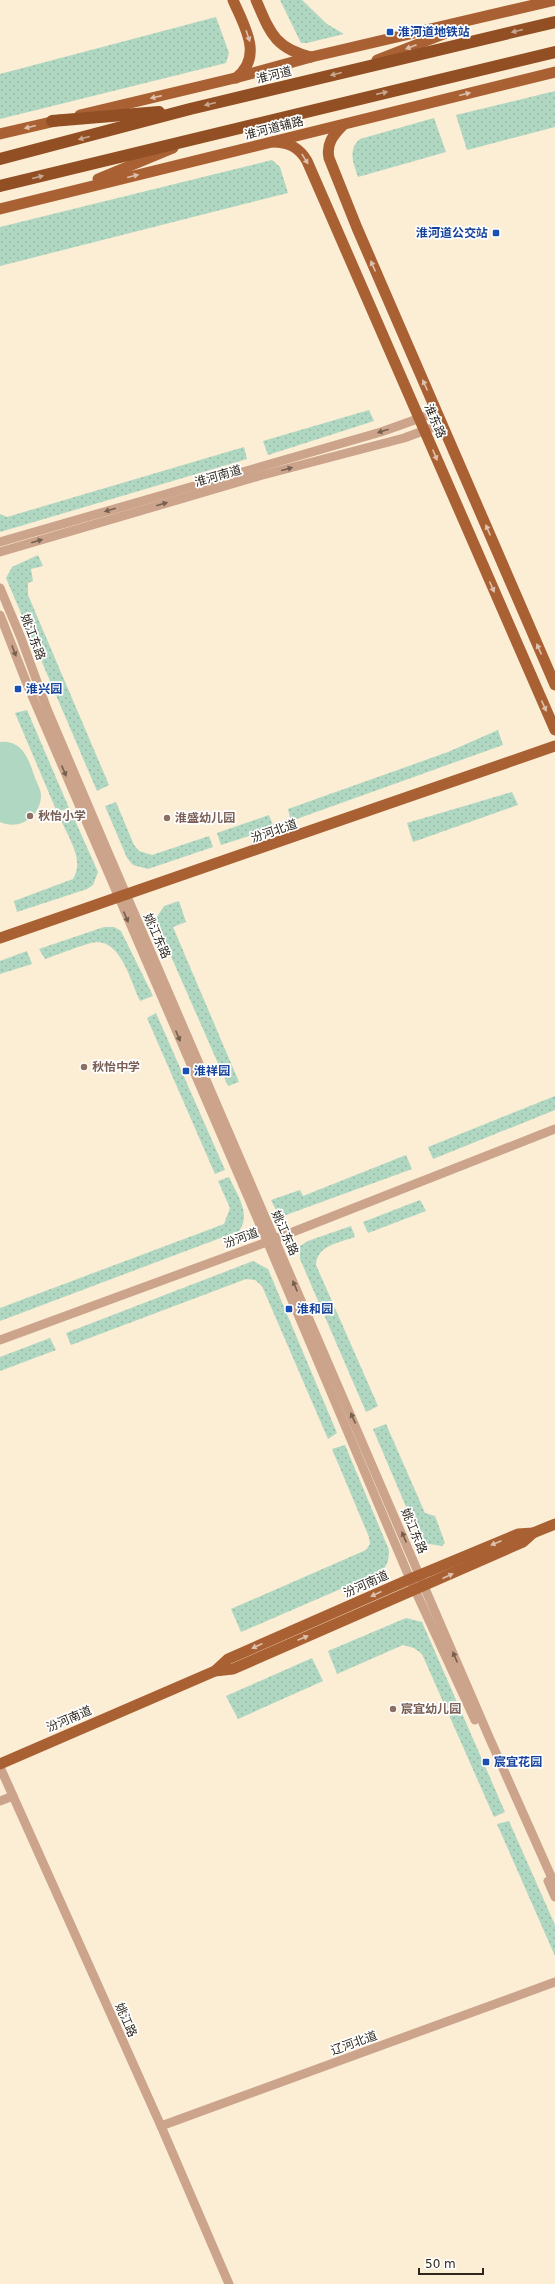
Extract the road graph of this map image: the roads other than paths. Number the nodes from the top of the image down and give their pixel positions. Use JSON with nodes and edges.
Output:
{"nodes":[{"id":1,"x":233,"y":0,"type":"edge"},
{"id":2,"x":256,"y":0,"type":"edge"},
{"id":3,"x":555,"y":0,"type":"edge"},
{"id":4,"x":487,"y":17,"type":"junction"},
{"id":5,"x":555,"y":22,"type":"edge"},
{"id":6,"x":551,"y":54,"type":"edge"},
{"id":7,"x":311,"y":57,"type":"junction"},
{"id":8,"x":353,"y":70,"type":"junction"},
{"id":9,"x":555,"y":72,"type":"edge"},
{"id":10,"x":235,"y":78,"type":"junction"},
{"id":11,"x":190,"y":109,"type":"junction"},
{"id":12,"x":52,"y":121,"type":"junction"},
{"id":13,"x":343,"y":125,"type":"junction"},
{"id":14,"x":0,"y":134,"type":"edge"},
{"id":15,"x":202,"y":136,"type":"junction"},
{"id":16,"x":273,"y":142,"type":"junction"},
{"id":17,"x":0,"y":159,"type":"edge"},
{"id":18,"x":0,"y":186,"type":"edge"},
{"id":19,"x":64,"y":193,"type":"junction"},
{"id":20,"x":0,"y":209,"type":"edge"},
{"id":21,"x":437,"y":412,"type":"junction"},
{"id":22,"x":420,"y":419,"type":"junction"},
{"id":23,"x":442,"y":424,"type":"junction"},
{"id":24,"x":425,"y":431,"type":"junction"},
{"id":25,"x":0,"y":542,"type":"edge"},
{"id":26,"x":0,"y":552,"type":"edge"},
{"id":27,"x":0,"y":588,"type":"edge"},
{"id":28,"x":0,"y":615,"type":"edge"},
{"id":29,"x":555,"y":685,"type":"edge"},
{"id":30,"x":555,"y":730,"type":"edge"},
{"id":31,"x":555,"y":746,"type":"edge"},
{"id":32,"x":122,"y":897,"type":"junction"},
{"id":33,"x":0,"y":938,"type":"edge"},
{"id":34,"x":555,"y":1129,"type":"edge"},
{"id":35,"x":271,"y":1240,"type":"junction"},
{"id":36,"x":0,"y":1340,"type":"edge"},
{"id":37,"x":555,"y":1524,"type":"edge"},
{"id":38,"x":533,"y":1533,"type":"junction"},
{"id":39,"x":415,"y":1577,"type":"junction"},
{"id":40,"x":420,"y":1588,"type":"junction"},
{"id":41,"x":215,"y":1671,"type":"junction"},
{"id":42,"x":0,"y":1764,"type":"edge"},
{"id":43,"x":0,"y":1767,"type":"edge"},
{"id":44,"x":13,"y":1796,"type":"junction"},
{"id":45,"x":0,"y":1801,"type":"edge"},
{"id":46,"x":555,"y":1885,"type":"edge"},
{"id":47,"x":555,"y":1897,"type":"edge"},
{"id":48,"x":555,"y":1982,"type":"edge"},
{"id":49,"x":161,"y":2126,"type":"junction"},
{"id":50,"x":229,"y":2284,"type":"edge"}],
"edges":[{"from":1,"to":10,"type":"main road","one_way":true},
{"from":2,"to":7,"type":"main road"},
{"from":3,"to":4,"type":"main road"},
{"from":4,"to":7,"type":"main road"},
{"from":4,"to":8,"type":"main road","one_way":true},
{"from":5,"to":8,"type":"highway","name":"淮河道","one_way":true},
{"from":15,"to":6,"type":"highway","one_way":true},
{"from":7,"to":10,"type":"main road"},
{"from":8,"to":11,"type":"highway","name":"淮河道","one_way":true},
{"from":13,"to":9,"type":"main road","name":"淮河道辅路","one_way":true},
{"from":10,"to":12,"type":"main road","one_way":true},
{"from":11,"to":12,"type":"highway"},
{"from":11,"to":17,"type":"highway","name":"淮河道","one_way":true},
{"from":12,"to":14,"type":"main road","one_way":true},
{"from":13,"to":16,"type":"main road","name":"淮河道辅路"},
{"from":21,"to":13,"type":"main road","name":"淮东路","one_way":true},
{"from":18,"to":15,"type":"highway","one_way":true},
{"from":15,"to":19,"type":"main road"},
{"from":19,"to":16,"type":"main road","name":"淮河道辅路","one_way":true},
{"from":16,"to":22,"type":"main road","name":"淮东路","one_way":true},
{"from":19,"to":20,"type":"main road","name":"淮河道辅路"},
{"from":21,"to":22,"type":"street","name":"淮河南道"},
{"from":21,"to":23,"type":"main road","name":"淮东路"},
{"from":22,"to":24,"type":"main road","name":"淮东路"},
{"from":22,"to":25,"type":"street","name":"淮河南道","one_way":true},
{"from":23,"to":24,"type":"street","name":"淮河南道"},
{"from":29,"to":23,"type":"main road","name":"淮东路","one_way":true},
{"from":26,"to":24,"type":"street","name":"淮河南道","one_way":true},
{"from":24,"to":30,"type":"main road","name":"淮东路","one_way":true},
{"from":27,"to":32,"type":"street","name":"姚江东路"},
{"from":28,"to":32,"type":"street","name":"姚江东路","one_way":true},
{"from":31,"to":32,"type":"main road","name":"汾河北道"},
{"from":32,"to":33,"type":"main road","name":"汾河北道"},
{"from":32,"to":35,"type":"street","name":"姚江东路"},
{"from":34,"to":35,"type":"street","name":"汾河道"},
{"from":35,"to":36,"type":"street","name":"汾河道"},
{"from":35,"to":39,"type":"street","name":"姚江东路"},
{"from":37,"to":38,"type":"main road","name":"汾河南道"},
{"from":38,"to":39,"type":"main road","name":"汾河南道","one_way":true},
{"from":40,"to":38,"type":"main road","name":"汾河南道","one_way":true},
{"from":39,"to":40,"type":"street","name":"姚江东路"},
{"from":39,"to":41,"type":"main road","name":"汾河南道","one_way":true},
{"from":41,"to":40,"type":"main road","name":"汾河南道","one_way":true},
{"from":46,"to":40,"type":"street","name":"姚江东路","one_way":true},
{"from":40,"to":47,"type":"street","name":"姚江东路"},
{"from":41,"to":42,"type":"main road","name":"汾河南道"},
{"from":43,"to":44,"type":"street","name":"姚江路"},
{"from":44,"to":45,"type":"street"},
{"from":44,"to":49,"type":"street","name":"姚江路"},
{"from":48,"to":49,"type":"street","name":"辽河北道"},
{"from":49,"to":50,"type":"street","name":"姚江路"}]}
